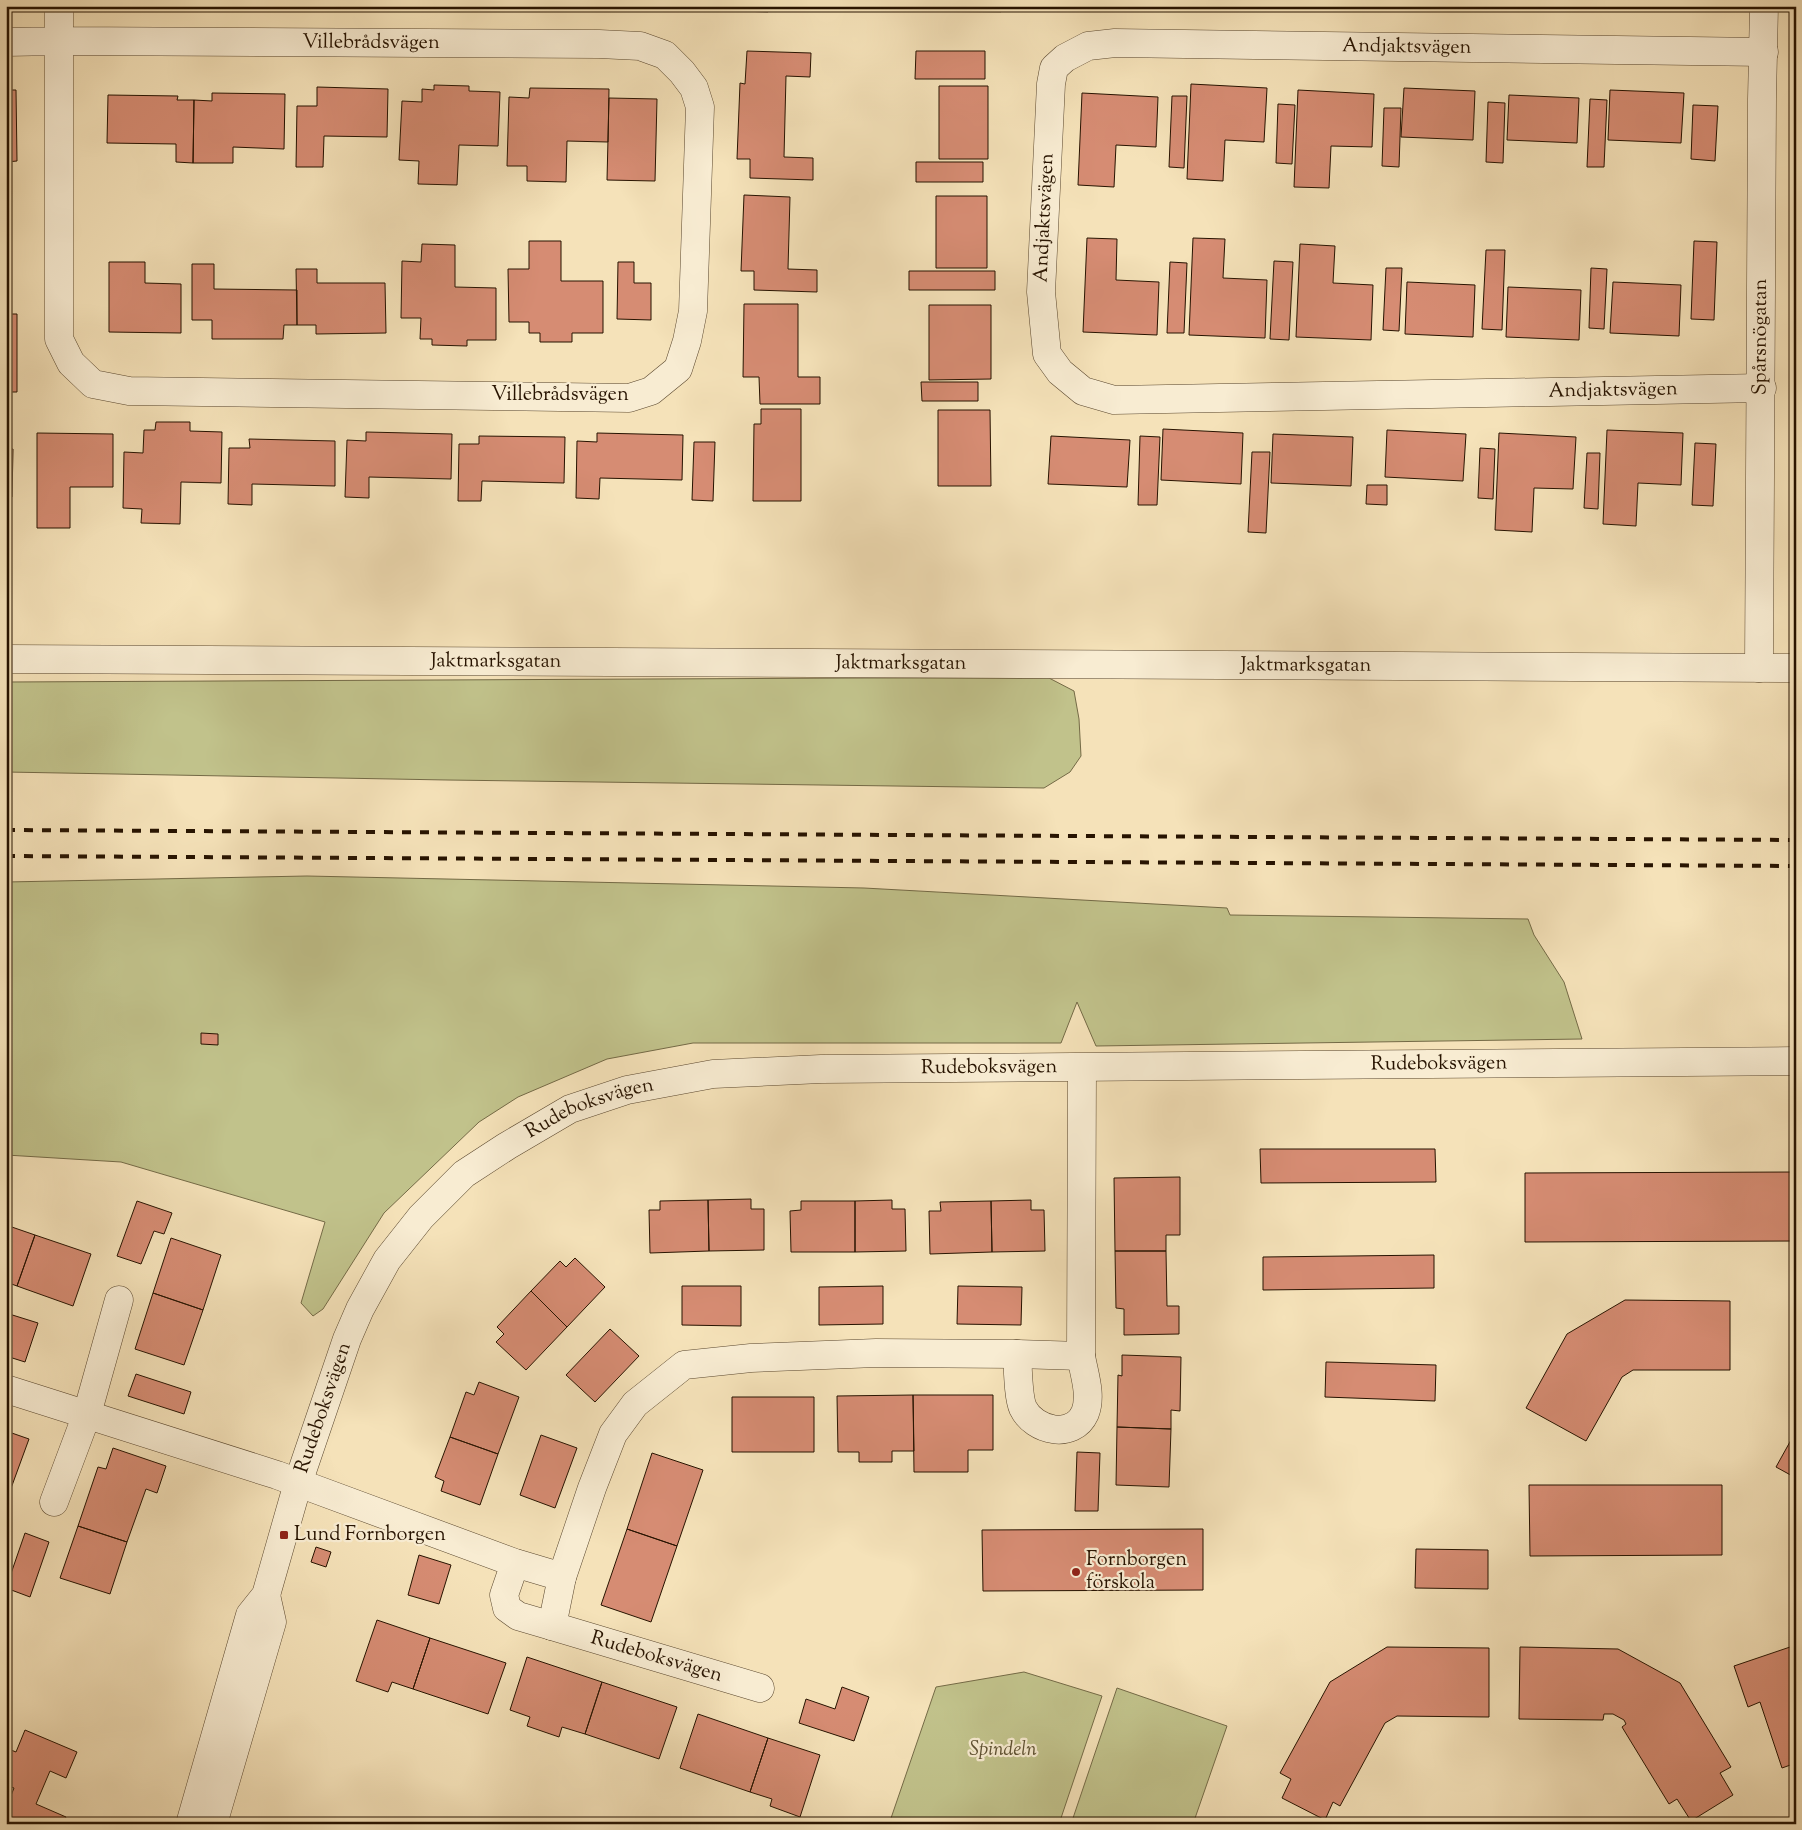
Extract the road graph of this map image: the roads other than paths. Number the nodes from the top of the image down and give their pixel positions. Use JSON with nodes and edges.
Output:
{"nodes":[{"id":1,"x":59,"y":6,"type":"edge"},
{"id":2,"x":1764,"y":6,"type":"edge"},
{"id":3,"x":59,"y":41,"type":"junction"},
{"id":4,"x":6,"y":42,"type":"edge"},
{"id":5,"x":1764,"y":52,"type":"junction"},
{"id":6,"x":1762,"y":388,"type":"junction"},
{"id":7,"x":6,"y":659,"type":"edge"},
{"id":8,"x":1759,"y":668,"type":"junction"},
{"id":9,"x":1796,"y":668,"type":"edge"},
{"id":10,"x":1796,"y":1061,"type":"edge"},
{"id":11,"x":1082,"y":1068,"type":"junction"},
{"id":12,"x":119,"y":1300,"type":"dead end"},
{"id":13,"x":1017,"y":1354,"type":"junction"},
{"id":14,"x":1081,"y":1356,"type":"junction"},
{"id":15,"x":6,"y":1389,"type":"edge"},
{"id":16,"x":88,"y":1414,"type":"junction"},
{"id":17,"x":298,"y":1482,"type":"junction"},
{"id":18,"x":54,"y":1502,"type":"dead end"},
{"id":19,"x":516,"y":1563,"type":"junction"},
{"id":20,"x":562,"y":1577,"type":"junction"},
{"id":21,"x":266,"y":1595,"type":"junction"},
{"id":22,"x":552,"y":1626,"type":"junction"},
{"id":23,"x":760,"y":1688,"type":"dead end"},
{"id":24,"x":190,"y":1824,"type":"edge"},
{"id":25,"x":213,"y":1824,"type":"edge"}],
"edges":[{"from":1,"to":3,"type":"street"},
{"from":2,"to":5,"type":"street","name":"Spårsnögatan"},
{"from":3,"to":3,"type":"street","name":"Villebrådsvägen"},
{"from":3,"to":4,"type":"street","name":"Villebrådsvägen"},
{"from":5,"to":6,"type":"street","name":"Spårsnögatan"},
{"from":5,"to":6,"type":"street","name":"Andjaktsvägen"},
{"from":6,"to":8,"type":"street","name":"Spårsnögatan"},
{"from":7,"to":8,"type":"street","name":"Jaktmarksgatan"},
{"from":8,"to":9,"type":"street","name":"Jaktmarksgatan"},
{"from":10,"to":11,"type":"street","name":"Rudeboksvägen"},
{"from":11,"to":14,"type":"street","name":"Rudeboksvägen"},
{"from":11,"to":17,"type":"street","name":"Rudeboksvägen"},
{"from":12,"to":16,"type":"street"},
{"from":13,"to":14,"type":"street"},
{"from":13,"to":14,"type":"street","name":"Rudeboksvägen"},
{"from":13,"to":20,"type":"street"},
{"from":15,"to":16,"type":"street","name":"Rudeboksvägen"},
{"from":16,"to":17,"type":"street","name":"Rudeboksvägen"},
{"from":16,"to":18,"type":"street"},
{"from":17,"to":19,"type":"street","name":"Rudeboksvägen"},
{"from":17,"to":21,"type":"street","name":"Rudeboksvägen"},
{"from":19,"to":20,"type":"street","name":"Rudeboksvägen"},
{"from":19,"to":22,"type":"street","name":"Rudeboksvägen"},
{"from":20,"to":22,"type":"street"},
{"from":21,"to":24,"type":"street","name":"Rudeboksvägen"},
{"from":21,"to":25,"type":"street","name":"Rudeboksvägen"},
{"from":22,"to":23,"type":"street","name":"Rudeboksvägen"}]}
